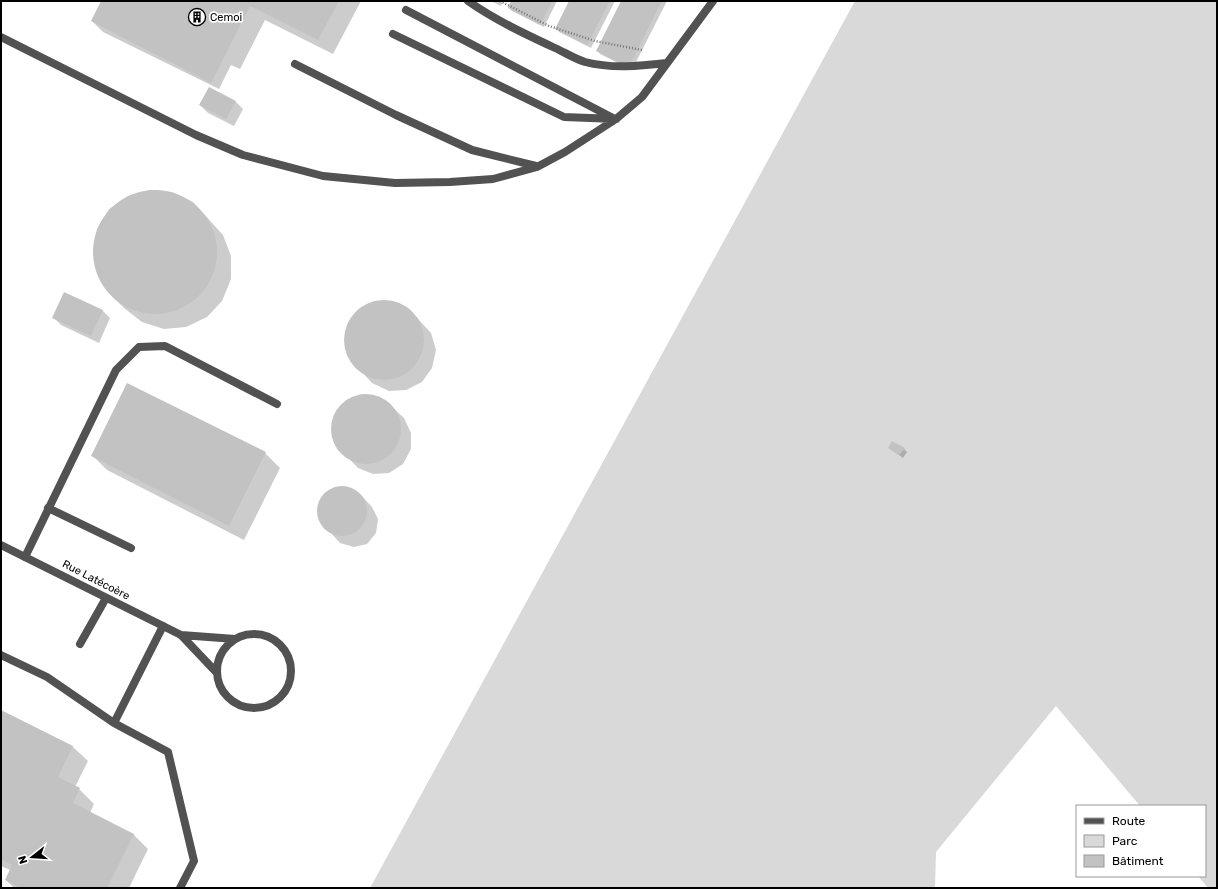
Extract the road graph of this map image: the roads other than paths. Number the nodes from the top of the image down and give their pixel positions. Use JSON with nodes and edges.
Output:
{"nodes":[{"id":1,"x":468,"y":1,"type":"edge"},
{"id":2,"x":713,"y":1,"type":"edge"},
{"id":3,"x":406,"y":10,"type":"dead end"},
{"id":4,"x":393,"y":34,"type":"dead end"},
{"id":5,"x":1,"y":37,"type":"edge"},
{"id":6,"x":668,"y":63,"type":"junction"},
{"id":7,"x":294,"y":64,"type":"dead end"},
{"id":8,"x":616,"y":119,"type":"junction"},
{"id":9,"x":537,"y":167,"type":"junction"},
{"id":10,"x":277,"y":404,"type":"dead end"},
{"id":11,"x":48,"y":508,"type":"junction"},
{"id":12,"x":1,"y":545,"type":"edge"},
{"id":13,"x":131,"y":548,"type":"dead end"},
{"id":14,"x":25,"y":557,"type":"junction"},
{"id":15,"x":106,"y":598,"type":"junction"},
{"id":16,"x":163,"y":626,"type":"junction"},
{"id":17,"x":181,"y":635,"type":"junction"},
{"id":18,"x":235,"y":639,"type":"junction"},
{"id":19,"x":80,"y":644,"type":"dead end"},
{"id":20,"x":1,"y":655,"type":"edge"},
{"id":21,"x":216,"y":673,"type":"junction"},
{"id":22,"x":114,"y":723,"type":"junction"},
{"id":23,"x":180,"y":888,"type":"edge"}],
"edges":[{"from":1,"to":6,"type":"street"},
{"from":2,"to":6,"type":"street"},
{"from":3,"to":8,"type":"street"},
{"from":4,"to":8,"type":"street"},
{"from":5,"to":9,"type":"street"},
{"from":6,"to":8,"type":"street"},
{"from":7,"to":9,"type":"street"},
{"from":8,"to":9,"type":"street"},
{"from":10,"to":11,"type":"street"},
{"from":11,"to":13,"type":"street"},
{"from":11,"to":14,"type":"street"},
{"from":12,"to":14,"type":"street","name":"Rue Latécoère"},
{"from":14,"to":15,"type":"street","name":"Rue Latécoère"},
{"from":15,"to":16,"type":"street","name":"Rue Latécoère"},
{"from":15,"to":19,"type":"street"},
{"from":16,"to":17,"type":"street","name":"Rue Latécoère"},
{"from":16,"to":22,"type":"street"},
{"from":17,"to":18,"type":"street"},
{"from":17,"to":21,"type":"street"},
{"from":18,"to":21,"type":"street"},
{"from":18,"to":21,"type":"street"},
{"from":20,"to":22,"type":"street"},
{"from":22,"to":23,"type":"street"}]}
